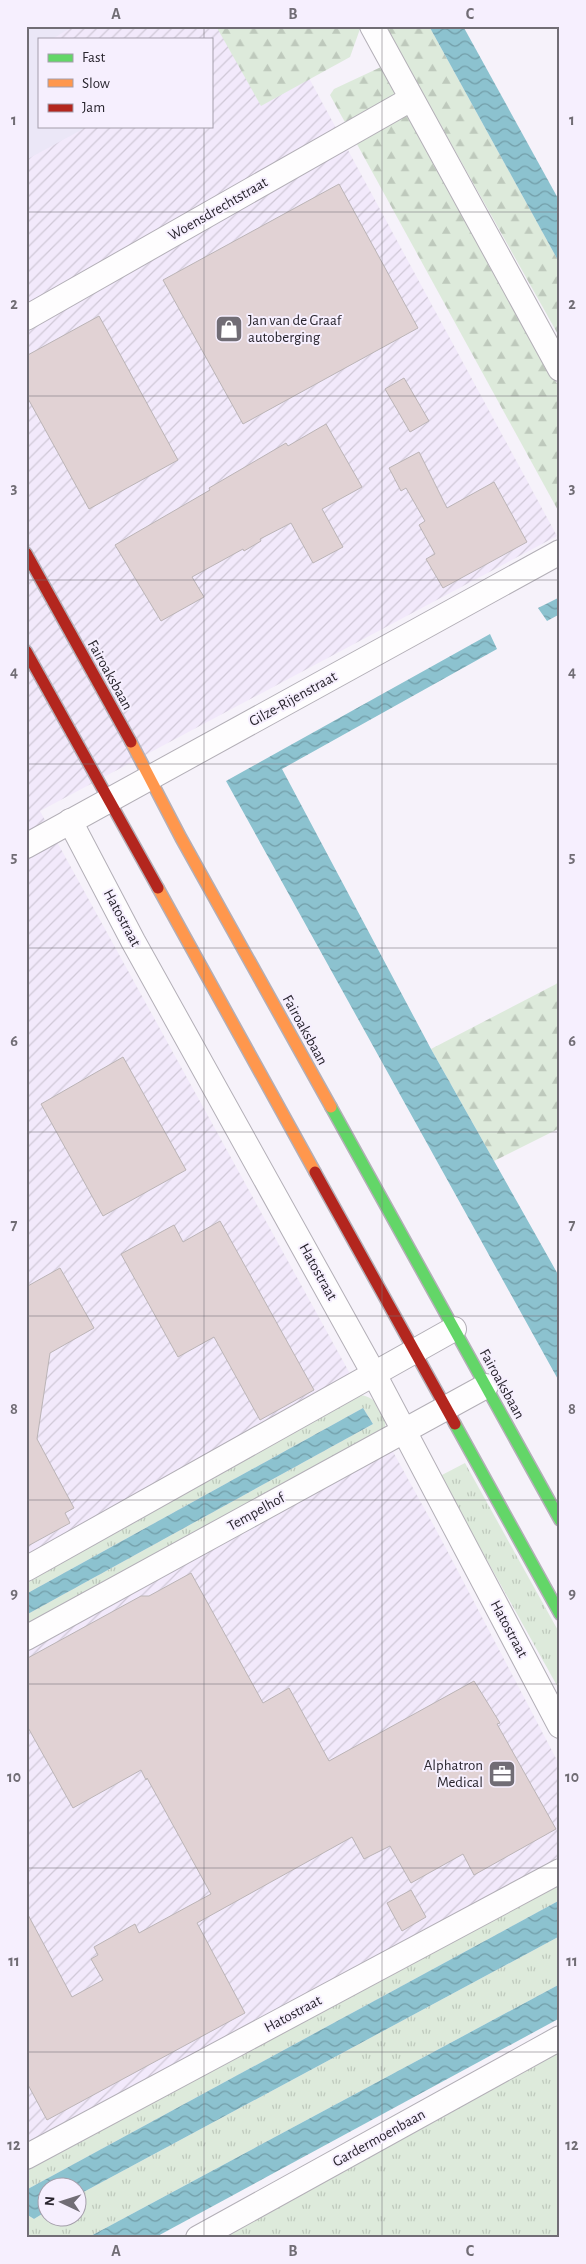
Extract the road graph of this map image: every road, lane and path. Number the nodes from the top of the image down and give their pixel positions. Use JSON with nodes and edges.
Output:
{"nodes":[{"id":1,"x":372,"y":26,"type":"edge"},
{"id":2,"x":411,"y":99,"type":"junction"},
{"id":3,"x":26,"y":318,"type":"edge"},
{"id":4,"x":560,"y":369,"type":"edge"},
{"id":5,"x":560,"y":552,"type":"edge"},
{"id":6,"x":26,"y":553,"type":"edge"},
{"id":7,"x":26,"y":651,"type":"edge"},
{"id":8,"x":150,"y":777,"type":"junction"},
{"id":9,"x":108,"y":800,"type":"junction"},
{"id":10,"x":70,"y":821,"type":"junction"},
{"id":11,"x":26,"y":846,"type":"edge"},
{"id":12,"x":454,"y":1329,"type":"junction"},
{"id":13,"x":414,"y":1351,"type":"junction"},
{"id":14,"x":374,"y":1374,"type":"junction"},
{"id":15,"x":486,"y":1386,"type":"junction"},
{"id":16,"x":446,"y":1408,"type":"junction"},
{"id":17,"x":405,"y":1431,"type":"junction"},
{"id":18,"x":560,"y":1520,"type":"edge"},
{"id":19,"x":26,"y":1569,"type":"edge"},
{"id":20,"x":560,"y":1614,"type":"edge"},
{"id":21,"x":26,"y":1638,"type":"edge"},
{"id":22,"x":560,"y":1726,"type":"edge"},
{"id":23,"x":560,"y":1871,"type":"edge"},
{"id":24,"x":560,"y":2038,"type":"edge"},
{"id":25,"x":26,"y":2157,"type":"edge"},
{"id":26,"x":198,"y":2238,"type":"edge"}],
"edges":[{"from":1,"to":2,"type":"street"},
{"from":2,"to":3,"type":"street","name":"Woensdrechtstraat"},
{"from":2,"to":4,"type":"street"},
{"from":5,"to":8,"type":"street","name":"Gilze-Rijenstraat"},
{"from":6,"to":8,"type":"main road","name":"Fairoaksbaan"},
{"from":7,"to":9,"type":"main road"},
{"from":8,"to":9,"type":"street","name":"Gilze-Rijenstraat"},
{"from":8,"to":12,"type":"main road","name":"Fairoaksbaan"},
{"from":9,"to":10,"type":"street","name":"Gilze-Rijenstraat"},
{"from":9,"to":13,"type":"main road"},
{"from":10,"to":11,"type":"street","name":"Gilze-Rijenstraat"},
{"from":10,"to":14,"type":"street","name":"Hatostraat"},
{"from":12,"to":13,"type":"street"},
{"from":12,"to":15,"type":"main road","name":"Fairoaksbaan"},
{"from":13,"to":14,"type":"street"},
{"from":13,"to":16,"type":"main road"},
{"from":14,"to":17,"type":"street","name":"Hatostraat"},
{"from":14,"to":19,"type":"street"},
{"from":15,"to":16,"type":"street","name":"Tempelhof"},
{"from":15,"to":18,"type":"main road","name":"Fairoaksbaan"},
{"from":16,"to":17,"type":"street","name":"Tempelhof"},
{"from":16,"to":20,"type":"main road"},
{"from":17,"to":21,"type":"street","name":"Tempelhof"},
{"from":17,"to":22,"type":"street","name":"Hatostraat"},
{"from":23,"to":25,"type":"street","name":"Hatostraat"},
{"from":24,"to":26,"type":"street","name":"Gardermoenbaan"}]}
